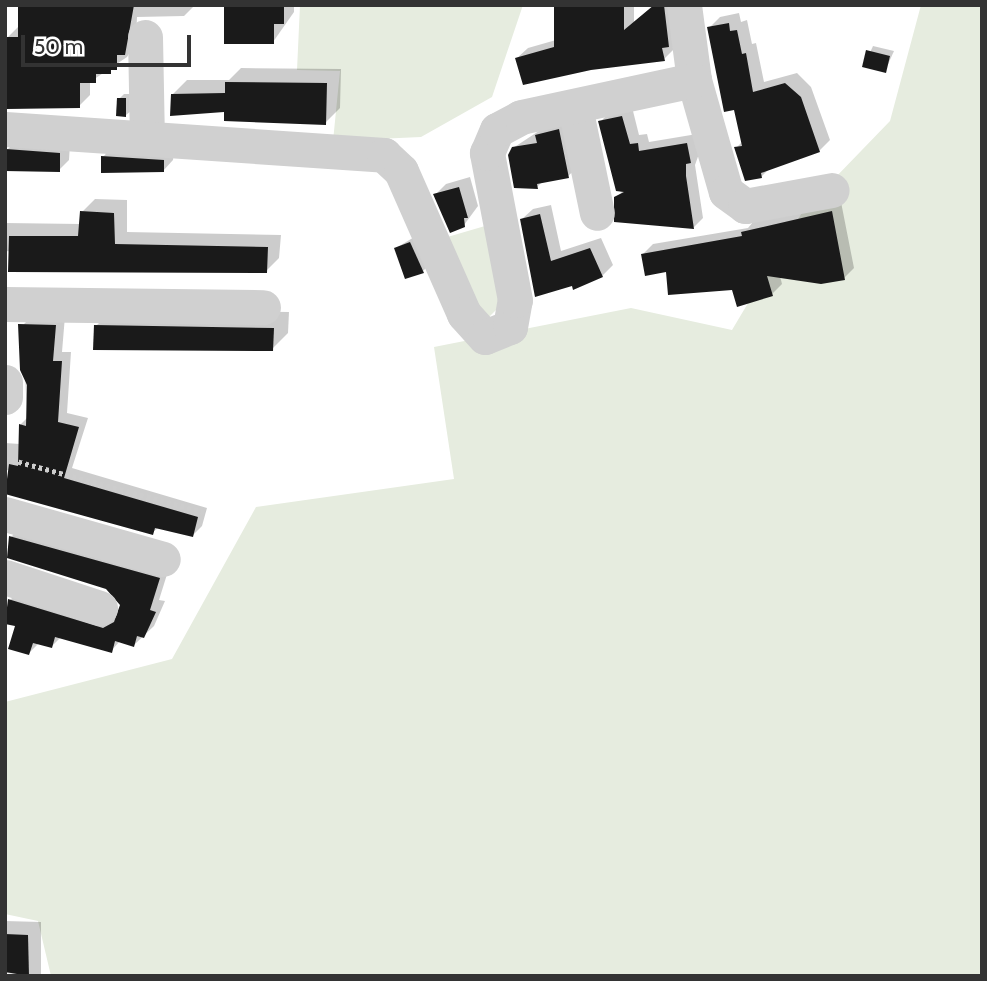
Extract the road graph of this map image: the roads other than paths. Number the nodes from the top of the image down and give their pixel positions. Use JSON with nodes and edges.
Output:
{"nodes":[{"id":1,"x":684,"y":5,"type":"edge"},
{"id":2,"x":145,"y":37,"type":"dead end"},
{"id":3,"x":694,"y":80,"type":"junction"},
{"id":4,"x":575,"y":107,"type":"junction"},
{"id":5,"x":5,"y":129,"type":"edge"},
{"id":6,"x":147,"y":137,"type":"junction"},
{"id":7,"x":832,"y":190,"type":"dead end"},
{"id":8,"x":597,"y":213,"type":"dead end"},
{"id":9,"x":5,"y":304,"type":"edge"},
{"id":10,"x":263,"y":307,"type":"dead end"},
{"id":11,"x":5,"y":382,"type":"edge"},
{"id":12,"x":5,"y":397,"type":"edge"},
{"id":13,"x":5,"y":514,"type":"edge"},
{"id":14,"x":163,"y":559,"type":"dead end"},
{"id":15,"x":5,"y":578,"type":"edge"},
{"id":16,"x":100,"y":608,"type":"dead end"}],
"edges":[{"from":1,"to":3,"type":"street"},
{"from":2,"to":6,"type":"street"},
{"from":3,"to":4,"type":"street"},
{"from":3,"to":7,"type":"street"},
{"from":4,"to":6,"type":"street"},
{"from":4,"to":8,"type":"street"},
{"from":5,"to":6,"type":"street"},
{"from":9,"to":10,"type":"street"},
{"from":11,"to":12,"type":"street"},
{"from":13,"to":14,"type":"street"},
{"from":15,"to":16,"type":"street"}]}
